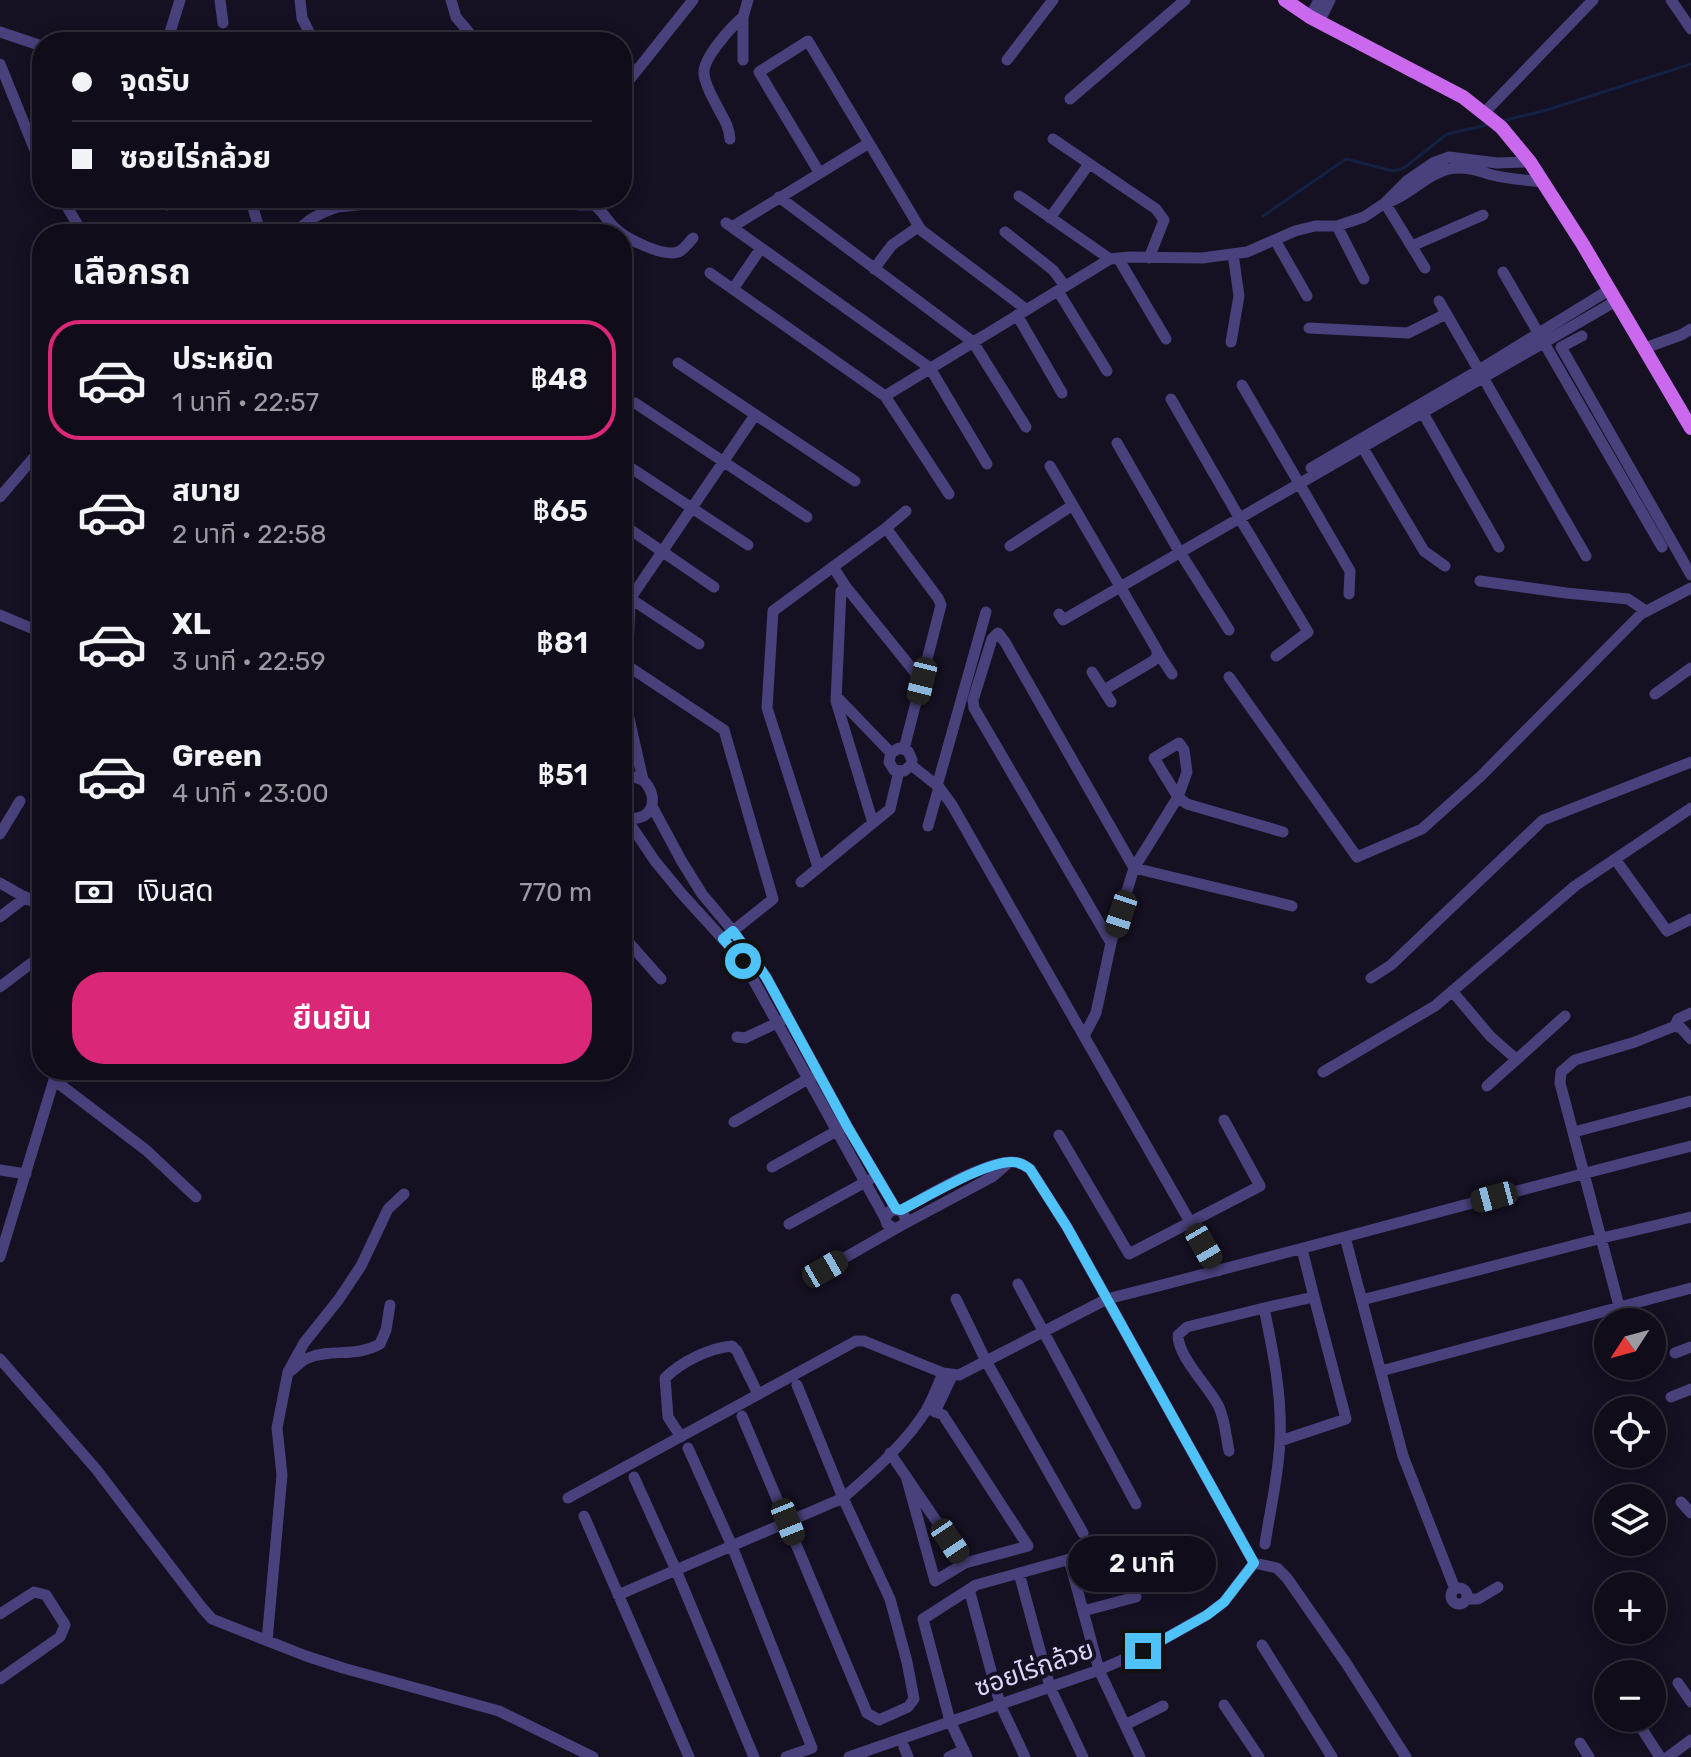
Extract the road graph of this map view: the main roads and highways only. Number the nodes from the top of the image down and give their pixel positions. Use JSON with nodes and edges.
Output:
{"nodes":[{"id":1,"x":1285,"y":0,"type":"edge"},
{"id":2,"x":1691,"y":428,"type":"edge"}],
"edges":[{"from":1,"to":2,"type":"main road"}]}
